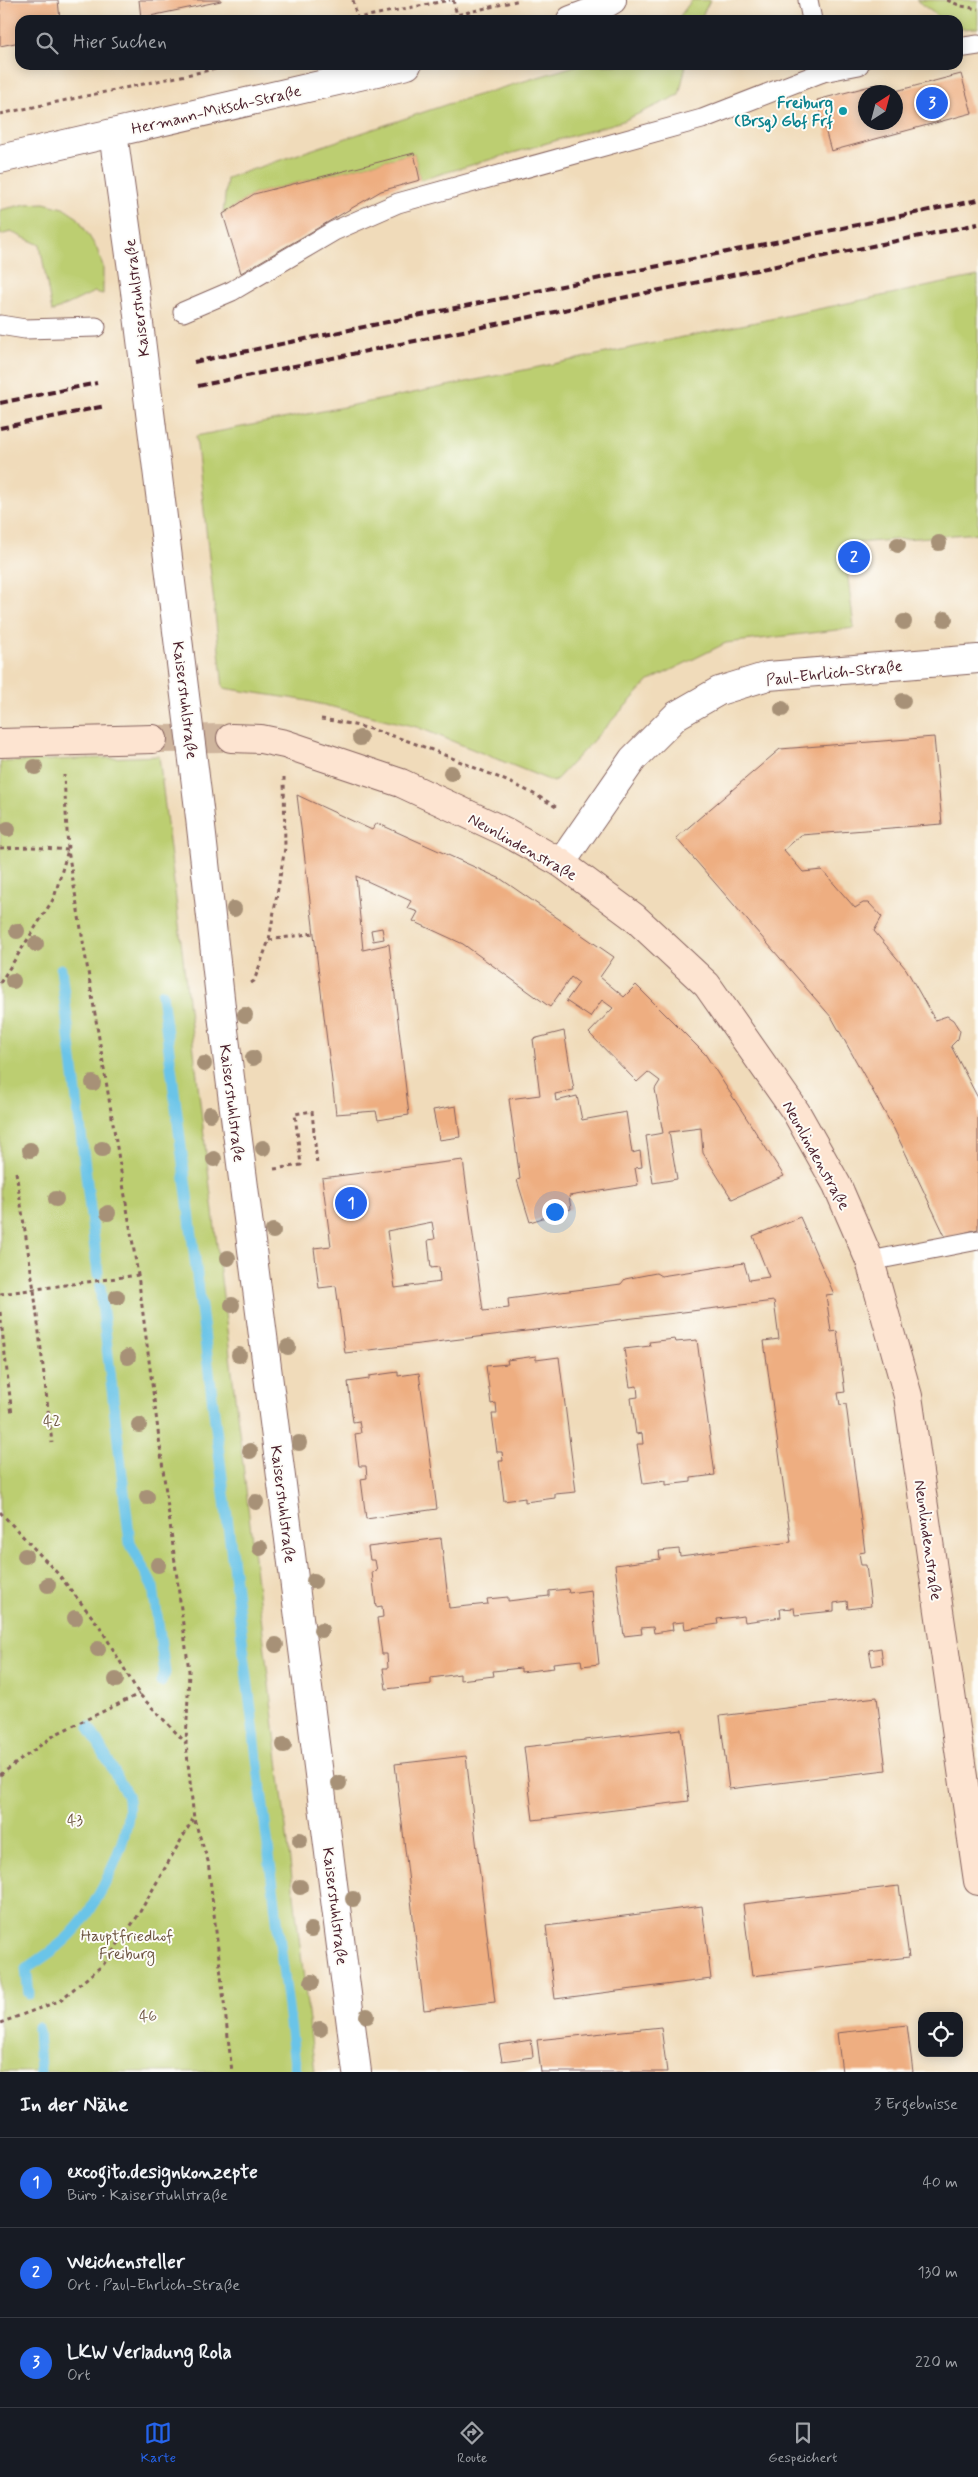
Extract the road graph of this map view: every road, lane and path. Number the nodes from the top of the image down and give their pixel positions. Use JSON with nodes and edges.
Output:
{"nodes":[{"id":1,"x":353,"y":0,"type":"edge"},
{"id":2,"x":450,"y":0,"type":"edge"},
{"id":3,"x":453,"y":0,"type":"edge"},
{"id":4,"x":520,"y":0,"type":"edge"},
{"id":5,"x":612,"y":0,"type":"edge"},
{"id":6,"x":808,"y":0,"type":"edge"},
{"id":7,"x":947,"y":0,"type":"edge"},
{"id":8,"x":978,"y":9,"type":"edge"},
{"id":9,"x":356,"y":15,"type":"edge"},
{"id":10,"x":372,"y":15,"type":"edge"},
{"id":11,"x":457,"y":15,"type":"joint"},
{"id":12,"x":584,"y":15,"type":"edge"},
{"id":13,"x":811,"y":15,"type":"edge"},
{"id":14,"x":978,"y":46,"type":"edge"},
{"id":15,"x":963,"y":48,"type":"edge"},
{"id":16,"x":210,"y":70,"type":"edge"},
{"id":17,"x":385,"y":70,"type":"edge"},
{"id":18,"x":820,"y":70,"type":"edge"},
{"id":19,"x":0,"y":114,"type":"edge"},
{"id":20,"x":113,"y":133,"type":"junction"},
{"id":21,"x":0,"y":159,"type":"edge"},
{"id":22,"x":183,"y":312,"type":"dead end"},
{"id":23,"x":0,"y":325,"type":"edge"},
{"id":24,"x":96,"y":327,"type":"dead end"},
{"id":25,"x":978,"y":659,"type":"edge"},
{"id":26,"x":231,"y":738,"type":"tunnel mouth"},
{"id":27,"x":153,"y":739,"type":"tunnel mouth"},
{"id":28,"x":63,"y":741,"type":"junction"},
{"id":29,"x":0,"y":743,"type":"edge"},
{"id":30,"x":285,"y":744,"type":"junction"},
{"id":31,"x":0,"y":848,"type":"edge"},
{"id":32,"x":68,"y":850,"type":"junction"},
{"id":33,"x":561,"y":863,"type":"junction"},
{"id":34,"x":314,"y":933,"type":"dead end"},
{"id":35,"x":269,"y":940,"type":"junction"},
{"id":36,"x":0,"y":984,"type":"edge"},
{"id":37,"x":221,"y":1007,"type":"junction"},
{"id":38,"x":317,"y":1164,"type":"dead end"},
{"id":39,"x":270,"y":1170,"type":"dead end"},
{"id":40,"x":16,"y":1172,"type":"dead end"},
{"id":41,"x":978,"y":1240,"type":"edge"},
{"id":42,"x":870,"y":1261,"type":"junction"},
{"id":43,"x":138,"y":1275,"type":"junction"},
{"id":44,"x":34,"y":1290,"type":"junction"},
{"id":45,"x":0,"y":1294,"type":"edge"},
{"id":46,"x":0,"y":1312,"type":"edge"},
{"id":47,"x":12,"y":1415,"type":"dead end"},
{"id":48,"x":52,"y":1443,"type":"dead end"},
{"id":49,"x":0,"y":1512,"type":"edge"},
{"id":50,"x":139,"y":1694,"type":"junction"},
{"id":51,"x":186,"y":1744,"type":"junction"},
{"id":52,"x":0,"y":1775,"type":"edge"},
{"id":53,"x":194,"y":1819,"type":"junction"},
{"id":54,"x":978,"y":1881,"type":"edge"},
{"id":55,"x":0,"y":2023,"type":"edge"},
{"id":56,"x":232,"y":2072,"type":"edge"},
{"id":57,"x":356,"y":2072,"type":"edge"}],
"edges":[{"from":1,"to":9,"type":"path"},
{"from":2,"to":10,"type":"path"},
{"from":3,"to":11,"type":"path"},
{"from":4,"to":11,"type":"path"},
{"from":5,"to":12,"type":"street"},
{"from":6,"to":13,"type":"lane"},
{"from":7,"to":8,"type":"path"},
{"from":14,"to":15,"type":"lane"},
{"from":16,"to":19,"type":"path"},
{"from":17,"to":20,"type":"street","name":"Hermann-Mitsch-Straße"},
{"from":18,"to":22,"type":"lane"},
{"from":20,"to":21,"type":"street","name":"Hermann-Mitsch-Straße"},
{"from":20,"to":37,"type":"street","name":"Kaiserstuhlstraße","bridge":true},
{"from":23,"to":24,"type":"lane"},
{"from":25,"to":33,"type":"street","name":"Paul-Ehrlich-Straße"},
{"from":26,"to":30,"type":"street","name":"Neunlindenstraße"},
{"from":27,"to":28,"type":"street"},
{"from":28,"to":29,"type":"street"},
{"from":28,"to":32,"type":"path"},
{"from":30,"to":33,"type":"street","name":"Neunlindenstraße"},
{"from":30,"to":35,"type":"path"},
{"from":31,"to":32,"type":"path"},
{"from":32,"to":36,"type":"path"},
{"from":32,"to":43,"type":"path"},
{"from":33,"to":42,"type":"street","name":"Neunlindenstraße"},
{"from":34,"to":35,"type":"path"},
{"from":35,"to":37,"type":"path"},
{"from":37,"to":57,"type":"street","name":"Kaiserstuhlstraße"},
{"from":38,"to":39,"type":"path"},
{"from":40,"to":44,"type":"path"},
{"from":41,"to":42,"type":"lane"},
{"from":42,"to":54,"type":"street","name":"Neunlindenstraße"},
{"from":43,"to":44,"type":"path"},
{"from":43,"to":51,"type":"path"},
{"from":44,"to":45,"type":"path"},
{"from":44,"to":48,"type":"path"},
{"from":46,"to":47,"type":"path"},
{"from":49,"to":50,"type":"path"},
{"from":50,"to":51,"type":"path"},
{"from":50,"to":52,"type":"path"},
{"from":51,"to":53,"type":"path"},
{"from":53,"to":55,"type":"path"},
{"from":53,"to":56,"type":"path"}]}
